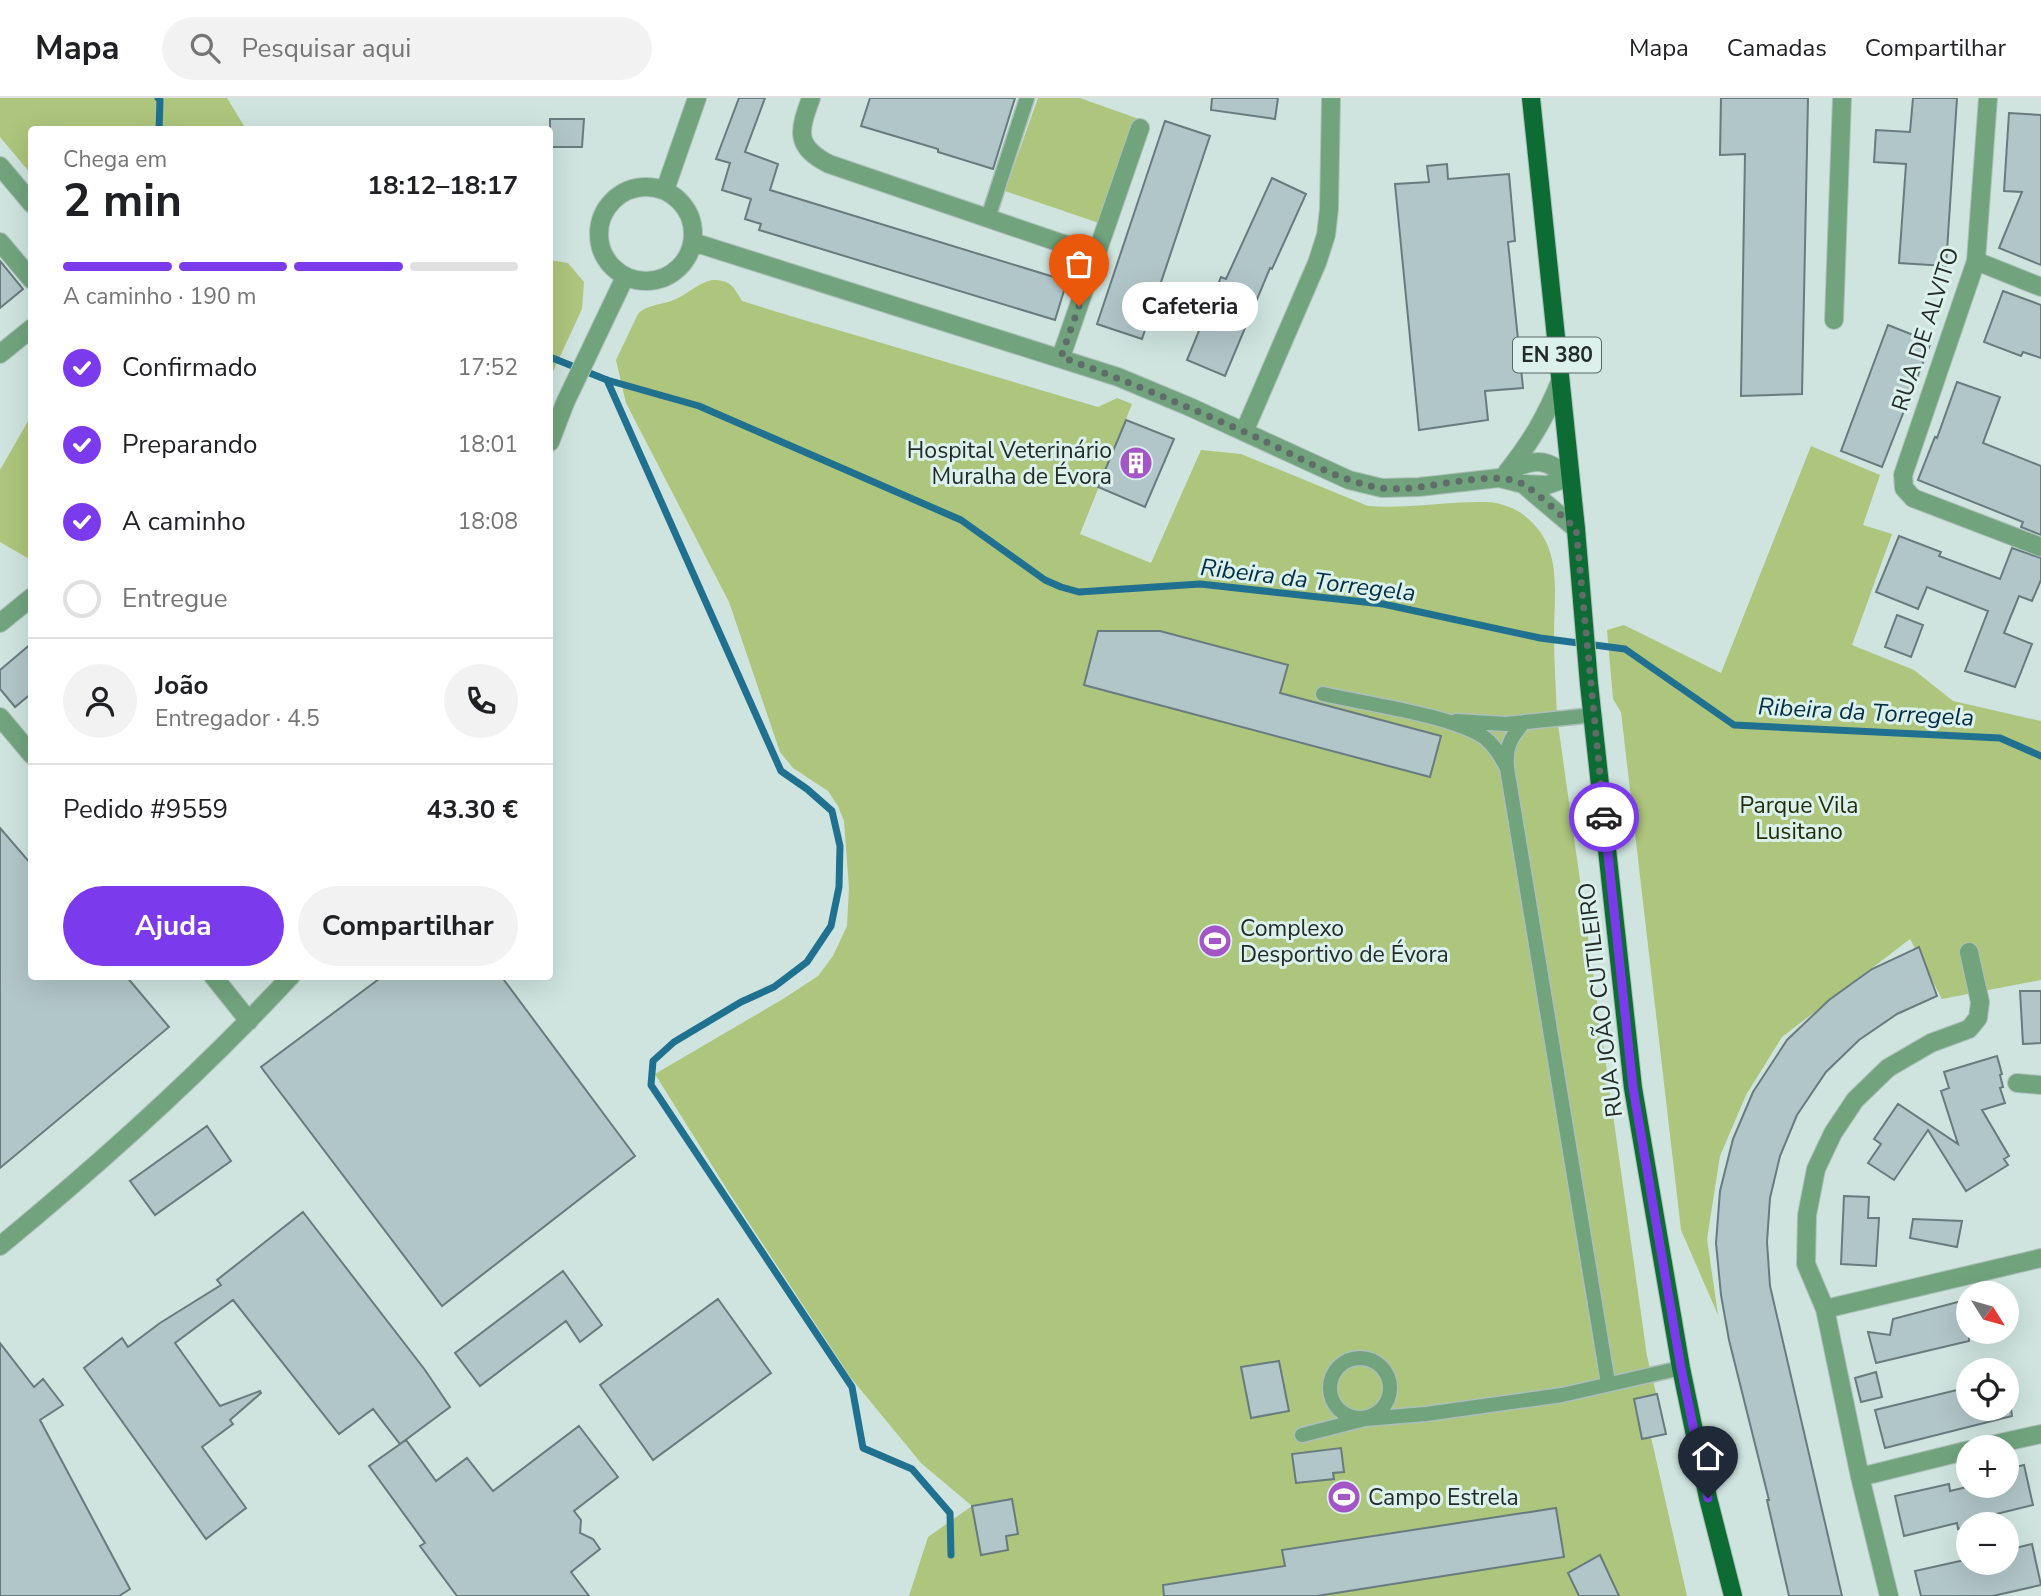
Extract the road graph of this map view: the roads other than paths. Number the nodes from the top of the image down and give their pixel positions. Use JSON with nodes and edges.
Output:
{"nodes":[{"id":1,"x":697,"y":98,"type":"edge"},
{"id":2,"x":811,"y":98,"type":"edge"},
{"id":3,"x":1027,"y":98,"type":"edge"},
{"id":4,"x":1331,"y":98,"type":"edge"},
{"id":5,"x":1531,"y":98,"type":"edge"},
{"id":6,"x":1842,"y":98,"type":"edge"},
{"id":7,"x":1988,"y":98,"type":"edge"},
{"id":8,"x":1140,"y":128,"type":"dead end"},
{"id":9,"x":0,"y":166,"type":"edge"},
{"id":10,"x":665,"y":190,"type":"junction"},
{"id":11,"x":28,"y":199,"type":"edge"},
{"id":12,"x":988,"y":218,"type":"junction"},
{"id":13,"x":693,"y":242,"type":"junction"},
{"id":14,"x":0,"y":243,"type":"edge"},
{"id":15,"x":1096,"y":255,"type":"junction"},
{"id":16,"x":1976,"y":261,"type":"junction"},
{"id":17,"x":28,"y":275,"type":"edge"},
{"id":18,"x":625,"y":277,"type":"junction"},
{"id":19,"x":2041,"y":287,"type":"edge"},
{"id":20,"x":1834,"y":320,"type":"dead end"},
{"id":21,"x":28,"y":331,"type":"edge"},
{"id":22,"x":0,"y":354,"type":"edge"},
{"id":23,"x":1061,"y":357,"type":"junction"},
{"id":24,"x":1560,"y":383,"type":"junction"},
{"id":25,"x":1244,"y":432,"type":"junction"},
{"id":26,"x":553,"y":434,"type":"edge"},
{"id":27,"x":1503,"y":475,"type":"junction"},
{"id":28,"x":1570,"y":477,"type":"junction"},
{"id":29,"x":1523,"y":484,"type":"junction"},
{"id":30,"x":1576,"y":528,"type":"junction"},
{"id":31,"x":2041,"y":547,"type":"edge"},
{"id":32,"x":28,"y":600,"type":"edge"},
{"id":33,"x":0,"y":623,"type":"edge"},
{"id":34,"x":1324,"y":694,"type":"dead end"},
{"id":35,"x":1594,"y":715,"type":"junction"},
{"id":36,"x":1443,"y":720,"type":"junction"},
{"id":37,"x":1524,"y":722,"type":"junction"},
{"id":38,"x":4,"y":728,"type":"edge"},
{"id":39,"x":28,"y":751,"type":"edge"},
{"id":40,"x":1507,"y":768,"type":"junction"},
{"id":41,"x":1969,"y":953,"type":"dead end"},
{"id":42,"x":216,"y":980,"type":"edge"},
{"id":43,"x":287,"y":980,"type":"edge"},
{"id":44,"x":249,"y":1021,"type":"junction"},
{"id":45,"x":2017,"y":1083,"type":"dead end"},
{"id":46,"x":2041,"y":1085,"type":"edge"},
{"id":47,"x":0,"y":1246,"type":"edge"},
{"id":48,"x":2041,"y":1258,"type":"edge"},
{"id":49,"x":1825,"y":1309,"type":"junction"},
{"id":50,"x":1681,"y":1368,"type":"junction"},
{"id":51,"x":1608,"y":1383,"type":"junction"},
{"id":52,"x":1365,"y":1419,"type":"junction"},
{"id":53,"x":2041,"y":1434,"type":"edge"},
{"id":54,"x":1302,"y":1435,"type":"dead end"},
{"id":55,"x":2019,"y":1439,"type":"edge"},
{"id":56,"x":1956,"y":1453,"type":"edge"},
{"id":57,"x":1860,"y":1477,"type":"junction"},
{"id":58,"x":1733,"y":1596,"type":"edge"},
{"id":59,"x":1889,"y":1596,"type":"edge"}],
"edges":[{"from":1,"to":10,"type":"street"},
{"from":2,"to":12,"type":"street"},
{"from":3,"to":12,"type":"lane"},
{"from":4,"to":25,"type":"street"},
{"from":5,"to":24,"type":"main road","name":"RUA JOÃO CUTILEIRO","number":"EN 380"},
{"from":6,"to":20,"type":"street"},
{"from":7,"to":16,"type":"street","name":"RUA DE ALVITO"},
{"from":8,"to":15,"type":"street"},
{"from":9,"to":11,"type":"street"},
{"from":10,"to":13,"type":"street"},
{"from":10,"to":18,"type":"street"},
{"from":12,"to":15,"type":"street"},
{"from":13,"to":18,"type":"street"},
{"from":13,"to":23,"type":"street"},
{"from":14,"to":17,"type":"street"},
{"from":15,"to":23,"type":"street"},
{"from":16,"to":19,"type":"street"},
{"from":16,"to":31,"type":"street","name":"RUA DE ALVITO"},
{"from":18,"to":26,"type":"street"},
{"from":21,"to":22,"type":"street"},
{"from":23,"to":25,"type":"street"},
{"from":24,"to":27,"type":"street"},
{"from":24,"to":28,"type":"main road","name":"RUA JOÃO CUTILEIRO","number":"EN 380"},
{"from":25,"to":27,"type":"street"},
{"from":27,"to":28,"type":"street"},
{"from":27,"to":29,"type":"street"},
{"from":28,"to":29,"type":"street"},
{"from":28,"to":30,"type":"main road","name":"RUA JOÃO CUTILEIRO","number":"EN 380"},
{"from":29,"to":30,"type":"street"},
{"from":30,"to":35,"type":"main road","name":"RUA JOÃO CUTILEIRO","number":"EN 380"},
{"from":32,"to":33,"type":"street"},
{"from":34,"to":36,"type":"lane"},
{"from":35,"to":37,"type":"lane"},
{"from":35,"to":50,"type":"main road","name":"RUA JOÃO CUTILEIRO","number":"EN 380"},
{"from":36,"to":37,"type":"lane"},
{"from":36,"to":40,"type":"lane"},
{"from":37,"to":40,"type":"lane"},
{"from":38,"to":39,"type":"street"},
{"from":40,"to":51,"type":"lane"},
{"from":41,"to":49,"type":"street"},
{"from":42,"to":44,"type":"street"},
{"from":43,"to":44,"type":"street"},
{"from":44,"to":47,"type":"street"},
{"from":45,"to":46,"type":"street"},
{"from":48,"to":49,"type":"street"},
{"from":49,"to":57,"type":"street"},
{"from":50,"to":51,"type":"lane"},
{"from":50,"to":58,"type":"main road","name":"RUA JOÃO CUTILEIRO","number":"EN 380"},
{"from":51,"to":52,"type":"lane"},
{"from":52,"to":52,"type":"lane"},
{"from":52,"to":54,"type":"lane"},
{"from":53,"to":55,"type":"street"},
{"from":56,"to":57,"type":"street"},
{"from":57,"to":59,"type":"street"}]}
